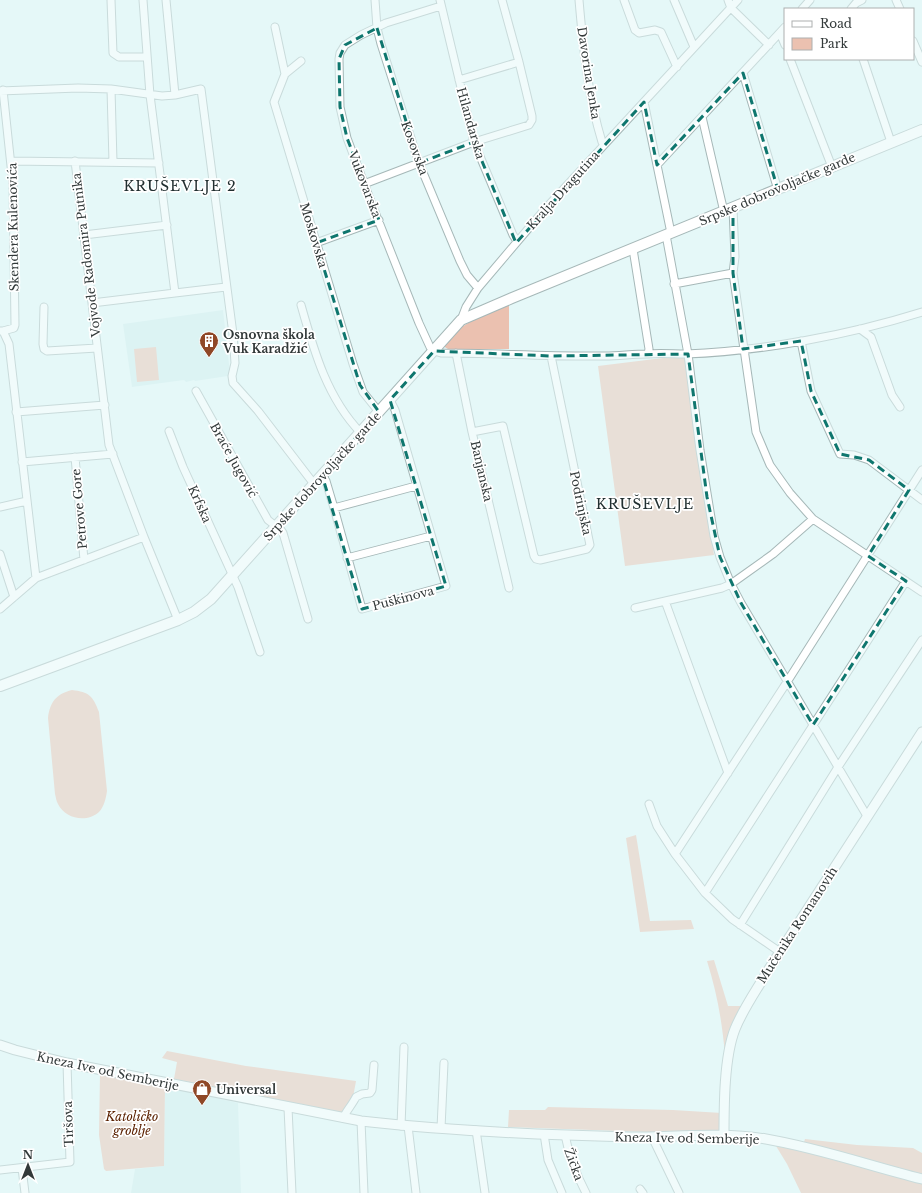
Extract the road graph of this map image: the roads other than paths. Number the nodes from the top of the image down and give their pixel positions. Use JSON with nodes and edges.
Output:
{"nodes":[{"id":1,"x":111,"y":0,"type":"edge"},
{"id":2,"x":142,"y":0,"type":"edge"},
{"id":3,"x":166,"y":0,"type":"edge"},
{"id":4,"x":375,"y":0,"type":"edge"},
{"id":5,"x":502,"y":0,"type":"edge"},
{"id":6,"x":578,"y":0,"type":"edge"},
{"id":7,"x":624,"y":0,"type":"edge"},
{"id":8,"x":674,"y":0,"type":"edge"},
{"id":9,"x":728,"y":0,"type":"edge"},
{"id":10,"x":738,"y":0,"type":"edge"},
{"id":11,"x":810,"y":0,"type":"edge"},
{"id":12,"x":862,"y":0,"type":"edge"},
{"id":13,"x":440,"y":3,"type":"edge"},
{"id":14,"x":731,"y":8,"type":"junction"},
{"id":15,"x":803,"y":8,"type":"edge"},
{"id":16,"x":852,"y":8,"type":"edge"},
{"id":17,"x":274,"y":27,"type":"dead end"},
{"id":18,"x":377,"y":28,"type":"junction"},
{"id":19,"x":783,"y":30,"type":"edge"},
{"id":20,"x":914,"y":43,"type":"edge"},
{"id":21,"x":769,"y":45,"type":"junction"},
{"id":22,"x":694,"y":47,"type":"junction"},
{"id":23,"x":147,"y":57,"type":"junction"},
{"id":24,"x":790,"y":60,"type":"edge"},
{"id":25,"x":863,"y":60,"type":"edge"},
{"id":26,"x":301,"y":61,"type":"dead end"},
{"id":27,"x":519,"y":62,"type":"junction"},
{"id":28,"x":922,"y":62,"type":"edge"},
{"id":29,"x":677,"y":66,"type":"junction"},
{"id":30,"x":743,"y":73,"type":"junction"},
{"id":31,"x":285,"y":74,"type":"junction"},
{"id":32,"x":459,"y":80,"type":"junction"},
{"id":33,"x":111,"y":89,"type":"junction"},
{"id":34,"x":2,"y":90,"type":"edge"},
{"id":35,"x":150,"y":95,"type":"junction"},
{"id":36,"x":175,"y":96,"type":"junction"},
{"id":37,"x":644,"y":102,"type":"junction"},
{"id":38,"x":702,"y":117,"type":"junction"},
{"id":39,"x":922,"y":130,"type":"edge"},
{"id":40,"x":474,"y":142,"type":"junction"},
{"id":41,"x":891,"y":142,"type":"junction"},
{"id":42,"x":604,"y":145,"type":"junction"},
{"id":43,"x":12,"y":161,"type":"junction"},
{"id":44,"x":75,"y":162,"type":"junction"},
{"id":45,"x":113,"y":162,"type":"junction"},
{"id":46,"x":159,"y":163,"type":"junction"},
{"id":47,"x":419,"y":163,"type":"junction"},
{"id":48,"x":657,"y":166,"type":"junction"},
{"id":49,"x":832,"y":167,"type":"junction"},
{"id":50,"x":364,"y":184,"type":"junction"},
{"id":51,"x":778,"y":190,"type":"junction"},
{"id":52,"x":728,"y":210,"type":"junction"},
{"id":53,"x":379,"y":220,"type":"junction"},
{"id":54,"x":167,"y":225,"type":"junction"},
{"id":55,"x":668,"y":234,"type":"junction"},
{"id":56,"x":84,"y":235,"type":"junction"},
{"id":57,"x":517,"y":241,"type":"junction"},
{"id":58,"x":316,"y":244,"type":"junction"},
{"id":59,"x":633,"y":249,"type":"junction"},
{"id":60,"x":733,"y":273,"type":"junction"},
{"id":61,"x":674,"y":284,"type":"junction"},
{"id":62,"x":226,"y":287,"type":"junction"},
{"id":63,"x":478,"y":288,"type":"junction"},
{"id":64,"x":175,"y":294,"type":"junction"},
{"id":65,"x":92,"y":303,"type":"junction"},
{"id":66,"x":301,"y":305,"type":"dead end"},
{"id":67,"x":44,"y":307,"type":"dead end"},
{"id":68,"x":922,"y":312,"type":"edge"},
{"id":69,"x":461,"y":320,"type":"junction"},
{"id":70,"x":877,"y":325,"type":"junction"},
{"id":71,"x":860,"y":329,"type":"junction"},
{"id":72,"x":1,"y":331,"type":"edge"},
{"id":73,"x":871,"y":337,"type":"junction"},
{"id":74,"x":801,"y":341,"type":"junction"},
{"id":75,"x":97,"y":348,"type":"junction"},
{"id":76,"x":743,"y":349,"type":"junction"},
{"id":77,"x":434,"y":350,"type":"junction"},
{"id":78,"x":456,"y":353,"type":"junction"},
{"id":79,"x":648,"y":354,"type":"junction"},
{"id":80,"x":688,"y":354,"type":"junction"},
{"id":81,"x":551,"y":356,"type":"junction"},
{"id":82,"x":196,"y":391,"type":"dead end"},
{"id":83,"x":390,"y":400,"type":"junction"},
{"id":84,"x":105,"y":405,"type":"junction"},
{"id":85,"x":900,"y":407,"type":"dead end"},
{"id":86,"x":16,"y":412,"type":"junction"},
{"id":87,"x":379,"y":412,"type":"junction"},
{"id":88,"x":169,"y":431,"type":"dead end"},
{"id":89,"x":472,"y":432,"type":"junction"},
{"id":90,"x":361,"y":433,"type":"junction"},
{"id":91,"x":113,"y":454,"type":"junction"},
{"id":92,"x":74,"y":458,"type":"junction"},
{"id":93,"x":22,"y":462,"type":"junction"},
{"id":94,"x":922,"y":470,"type":"edge"},
{"id":95,"x":322,"y":476,"type":"junction"},
{"id":96,"x":314,"y":484,"type":"junction"},
{"id":97,"x":416,"y":486,"type":"junction"},
{"id":98,"x":909,"y":490,"type":"junction"},
{"id":99,"x":922,"y":500,"type":"edge"},
{"id":100,"x":27,"y":501,"type":"junction"},
{"id":101,"x":0,"y":507,"type":"edge"},
{"id":102,"x":334,"y":508,"type":"junction"},
{"id":103,"x":814,"y":520,"type":"junction"},
{"id":104,"x":276,"y":526,"type":"junction"},
{"id":105,"x":431,"y":536,"type":"junction"},
{"id":106,"x":144,"y":537,"type":"junction"},
{"id":107,"x":0,"y":554,"type":"edge"},
{"id":108,"x":868,"y":556,"type":"junction"},
{"id":109,"x":347,"y":558,"type":"junction"},
{"id":110,"x":84,"y":560,"type":"junction"},
{"id":111,"x":233,"y":575,"type":"junction"},
{"id":112,"x":36,"y":578,"type":"junction"},
{"id":113,"x":906,"y":581,"type":"junction"},
{"id":114,"x":730,"y":584,"type":"junction"},
{"id":115,"x":508,"y":588,"type":"dead end"},
{"id":116,"x":922,"y":592,"type":"edge"},
{"id":117,"x":14,"y":597,"type":"junction"},
{"id":118,"x":665,"y":601,"type":"junction"},
{"id":119,"x":635,"y":608,"type":"dead end"},
{"id":120,"x":0,"y":609,"type":"edge"},
{"id":121,"x":308,"y":619,"type":"dead end"},
{"id":122,"x":178,"y":620,"type":"junction"},
{"id":123,"x":922,"y":640,"type":"edge"},
{"id":124,"x":260,"y":652,"type":"dead end"},
{"id":125,"x":787,"y":682,"type":"junction"},
{"id":126,"x":0,"y":686,"type":"edge"},
{"id":127,"x":813,"y":725,"type":"junction"},
{"id":128,"x":922,"y":732,"type":"edge"},
{"id":129,"x":838,"y":767,"type":"junction"},
{"id":130,"x":728,"y":773,"type":"junction"},
{"id":131,"x":649,"y":804,"type":"dead end"},
{"id":132,"x":867,"y":816,"type":"junction"},
{"id":133,"x":675,"y":854,"type":"junction"},
{"id":134,"x":705,"y":893,"type":"junction"},
{"id":135,"x":740,"y":925,"type":"junction"},
{"id":136,"x":780,"y":952,"type":"junction"},
{"id":137,"x":0,"y":1045,"type":"edge"},
{"id":138,"x":404,"y":1047,"type":"dead end"},
{"id":139,"x":67,"y":1063,"type":"junction"},
{"id":140,"x":444,"y":1063,"type":"dead end"},
{"id":141,"x":374,"y":1065,"type":"dead end"},
{"id":142,"x":288,"y":1108,"type":"junction"},
{"id":143,"x":343,"y":1118,"type":"junction"},
{"id":144,"x":361,"y":1122,"type":"junction"},
{"id":145,"x":404,"y":1126,"type":"junction"},
{"id":146,"x":441,"y":1128,"type":"junction"},
{"id":147,"x":476,"y":1130,"type":"junction"},
{"id":148,"x":544,"y":1134,"type":"junction"},
{"id":149,"x":565,"y":1134,"type":"junction"},
{"id":150,"x":724,"y":1136,"type":"junction"},
{"id":151,"x":652,"y":1137,"type":"junction"},
{"id":152,"x":22,"y":1168,"type":"junction"},
{"id":153,"x":0,"y":1170,"type":"edge"},
{"id":154,"x":922,"y":1179,"type":"edge"},
{"id":155,"x":25,"y":1193,"type":"edge"},
{"id":156,"x":292,"y":1193,"type":"edge"},
{"id":157,"x":364,"y":1193,"type":"edge"},
{"id":158,"x":416,"y":1193,"type":"edge"},
{"id":159,"x":485,"y":1193,"type":"edge"},
{"id":160,"x":562,"y":1193,"type":"edge"},
{"id":161,"x":586,"y":1193,"type":"edge"},
{"id":162,"x":679,"y":1193,"type":"edge"}],
"edges":[{"from":1,"to":23,"type":"street"},
{"from":2,"to":23,"type":"street"},
{"from":3,"to":36,"type":"street"},
{"from":4,"to":18,"type":"street","name":"Kosovska"},
{"from":5,"to":27,"type":"street"},
{"from":6,"to":42,"type":"street","name":"Davorina Jenka"},
{"from":7,"to":29,"type":"street"},
{"from":8,"to":22,"type":"street"},
{"from":9,"to":14,"type":"street"},
{"from":10,"to":14,"type":"street","name":"Kralja Dragutina"},
{"from":11,"to":15,"type":"street"},
{"from":12,"to":16,"type":"street"},
{"from":13,"to":18,"type":"street","name":"Vukovarska"},
{"from":13,"to":32,"type":"street","name":"Hilandarska"},
{"from":14,"to":21,"type":"street"},
{"from":14,"to":22,"type":"street","name":"Kralja Dragutina"},
{"from":17,"to":31,"type":"street"},
{"from":18,"to":47,"type":"street","name":"Kosovska"},
{"from":18,"to":50,"type":"street","name":"Vukovarska"},
{"from":19,"to":21,"type":"street"},
{"from":20,"to":28,"type":"street"},
{"from":21,"to":30,"type":"street"},
{"from":22,"to":29,"type":"street","name":"Kralja Dragutina"},
{"from":23,"to":35,"type":"street"},
{"from":24,"to":49,"type":"street"},
{"from":25,"to":41,"type":"street"},
{"from":26,"to":31,"type":"street","name":"Moskovska"},
{"from":27,"to":32,"type":"street"},
{"from":27,"to":40,"type":"street"},
{"from":29,"to":37,"type":"street","name":"Kralja Dragutina"},
{"from":30,"to":38,"type":"street"},
{"from":30,"to":51,"type":"street"},
{"from":31,"to":58,"type":"street","name":"Moskovska"},
{"from":32,"to":40,"type":"street","name":"Hilandarska"},
{"from":33,"to":34,"type":"street"},
{"from":33,"to":35,"type":"street"},
{"from":33,"to":45,"type":"street"},
{"from":34,"to":43,"type":"street","name":"Skendera Kulenovića"},
{"from":35,"to":36,"type":"street"},
{"from":35,"to":46,"type":"street"},
{"from":36,"to":62,"type":"street"},
{"from":37,"to":42,"type":"street","name":"Kralja Dragutina"},
{"from":37,"to":48,"type":"street"},
{"from":38,"to":48,"type":"street"},
{"from":38,"to":52,"type":"street"},
{"from":39,"to":41,"type":"main road","name":"Srpske dobrovoljačke garde"},
{"from":40,"to":47,"type":"street"},
{"from":40,"to":57,"type":"street","name":"Hilandarska"},
{"from":41,"to":49,"type":"main road","name":"Srpske dobrovoljačke garde"},
{"from":42,"to":57,"type":"street","name":"Kralja Dragutina"},
{"from":43,"to":44,"type":"street"},
{"from":43,"to":72,"type":"street","name":"Skendera Kulenovića"},
{"from":44,"to":45,"type":"street"},
{"from":44,"to":56,"type":"street","name":"Vojvode Radomira Putnika"},
{"from":45,"to":46,"type":"street"},
{"from":46,"to":54,"type":"street"},
{"from":47,"to":50,"type":"street"},
{"from":47,"to":63,"type":"street","name":"Kosovska"},
{"from":48,"to":55,"type":"street"},
{"from":49,"to":51,"type":"main road","name":"Srpske dobrovoljačke garde"},
{"from":50,"to":53,"type":"street","name":"Vukovarska"},
{"from":51,"to":52,"type":"main road","name":"Srpske dobrovoljačke garde"},
{"from":52,"to":55,"type":"main road","name":"Srpske dobrovoljačke garde"},
{"from":52,"to":60,"type":"street"},
{"from":53,"to":58,"type":"street"},
{"from":53,"to":77,"type":"street","name":"Vukovarska"},
{"from":54,"to":56,"type":"street"},
{"from":54,"to":64,"type":"street"},
{"from":55,"to":59,"type":"main road","name":"Srpske dobrovoljačke garde"},
{"from":55,"to":61,"type":"street"},
{"from":56,"to":65,"type":"street","name":"Vojvode Radomira Putnika"},
{"from":57,"to":63,"type":"street","name":"Kralja Dragutina"},
{"from":58,"to":87,"type":"street","name":"Moskovska"},
{"from":59,"to":69,"type":"main road","name":"Srpske dobrovoljačke garde"},
{"from":59,"to":79,"type":"street"},
{"from":60,"to":61,"type":"street"},
{"from":60,"to":76,"type":"street"},
{"from":61,"to":80,"type":"street"},
{"from":62,"to":64,"type":"street"},
{"from":62,"to":96,"type":"street"},
{"from":63,"to":69,"type":"street","name":"Kralja Dragutina"},
{"from":64,"to":65,"type":"street"},
{"from":65,"to":75,"type":"street","name":"Vojvode Radomira Putnika"},
{"from":66,"to":90,"type":"street"},
{"from":67,"to":75,"type":"street","name":"Vojvode Radomira Putnika"},
{"from":68,"to":70,"type":"street"},
{"from":69,"to":77,"type":"main road","name":"Srpske dobrovoljačke garde"},
{"from":70,"to":71,"type":"street"},
{"from":70,"to":73,"type":"street"},
{"from":71,"to":73,"type":"street"},
{"from":71,"to":74,"type":"street"},
{"from":72,"to":86,"type":"street"},
{"from":73,"to":85,"type":"street"},
{"from":74,"to":76,"type":"street"},
{"from":74,"to":98,"type":"street"},
{"from":75,"to":84,"type":"street","name":"Vojvode Radomira Putnika"},
{"from":76,"to":80,"type":"street"},
{"from":76,"to":103,"type":"street"},
{"from":77,"to":78,"type":"street"},
{"from":77,"to":83,"type":"main road","name":"Srpske dobrovoljačke garde"},
{"from":78,"to":81,"type":"street"},
{"from":78,"to":89,"type":"street","name":"Banjanska"},
{"from":79,"to":80,"type":"street"},
{"from":79,"to":81,"type":"street"},
{"from":80,"to":114,"type":"street"},
{"from":81,"to":89,"type":"street","name":"Podrinjska"},
{"from":82,"to":104,"type":"street","name":"Braće Jugović"},
{"from":83,"to":87,"type":"main road","name":"Srpske dobrovoljačke garde"},
{"from":83,"to":97,"type":"street","name":"Puškinova"},
{"from":84,"to":86,"type":"street"},
{"from":84,"to":91,"type":"street","name":"Vojvode Radomira Putnika"},
{"from":86,"to":93,"type":"street"},
{"from":87,"to":90,"type":"main road","name":"Srpske dobrovoljačke garde"},
{"from":88,"to":111,"type":"street","name":"Krfska"},
{"from":89,"to":115,"type":"street","name":"Banjanska"},
{"from":90,"to":95,"type":"main road","name":"Srpske dobrovoljačke garde"},
{"from":91,"to":92,"type":"street"},
{"from":91,"to":106,"type":"street","name":"Vojvode Radomira Putnika"},
{"from":92,"to":93,"type":"street"},
{"from":92,"to":110,"type":"street","name":"Petrove Gore"},
{"from":93,"to":100,"type":"street"},
{"from":94,"to":98,"type":"street"},
{"from":95,"to":96,"type":"main road","name":"Srpske dobrovoljačke garde"},
{"from":95,"to":102,"type":"street","name":"Puškinova"},
{"from":96,"to":104,"type":"main road","name":"Srpske dobrovoljačke garde"},
{"from":97,"to":102,"type":"street"},
{"from":97,"to":105,"type":"street","name":"Puškinova"},
{"from":98,"to":99,"type":"street"},
{"from":98,"to":108,"type":"street"},
{"from":100,"to":101,"type":"street"},
{"from":100,"to":112,"type":"street"},
{"from":102,"to":109,"type":"street","name":"Puškinova"},
{"from":103,"to":108,"type":"street"},
{"from":103,"to":114,"type":"street"},
{"from":104,"to":111,"type":"main road","name":"Srpske dobrovoljačke garde"},
{"from":104,"to":121,"type":"street","name":"Braće Jugović"},
{"from":105,"to":109,"type":"street"},
{"from":105,"to":109,"type":"street","name":"Puškinova"},
{"from":106,"to":110,"type":"street","name":"Petrove Gore"},
{"from":106,"to":122,"type":"street","name":"Vojvode Radomira Putnika"},
{"from":107,"to":117,"type":"street"},
{"from":108,"to":113,"type":"street"},
{"from":108,"to":125,"type":"street"},
{"from":110,"to":112,"type":"street","name":"Petrove Gore"},
{"from":111,"to":122,"type":"main road","name":"Srpske dobrovoljačke garde"},
{"from":111,"to":124,"type":"street","name":"Krfska"},
{"from":112,"to":117,"type":"street","name":"Petrove Gore"},
{"from":113,"to":116,"type":"street"},
{"from":113,"to":127,"type":"street"},
{"from":114,"to":118,"type":"street"},
{"from":114,"to":125,"type":"street"},
{"from":117,"to":120,"type":"street","name":"Petrove Gore"},
{"from":118,"to":119,"type":"street"},
{"from":118,"to":130,"type":"street"},
{"from":122,"to":126,"type":"main road","name":"Srpske dobrovoljačke garde"},
{"from":123,"to":129,"type":"street"},
{"from":125,"to":127,"type":"street"},
{"from":125,"to":130,"type":"street"},
{"from":127,"to":129,"type":"street"},
{"from":127,"to":134,"type":"street"},
{"from":128,"to":132,"type":"street","name":"Mučenika Romanovih"},
{"from":129,"to":132,"type":"street"},
{"from":129,"to":135,"type":"street"},
{"from":130,"to":133,"type":"street"},
{"from":131,"to":133,"type":"street"},
{"from":132,"to":136,"type":"street","name":"Mučenika Romanovih"},
{"from":133,"to":134,"type":"street"},
{"from":134,"to":135,"type":"street"},
{"from":135,"to":136,"type":"street"},
{"from":136,"to":150,"type":"street","name":"Mučenika Romanovih"},
{"from":137,"to":139,"type":"street","name":"Kneza Ive od Semberije"},
{"from":138,"to":145,"type":"street"},
{"from":139,"to":142,"type":"street","name":"Kneza Ive od Semberije"},
{"from":139,"to":152,"type":"street","name":"Tiršova"},
{"from":140,"to":146,"type":"street"},
{"from":141,"to":143,"type":"street"},
{"from":142,"to":143,"type":"street","name":"Kneza Ive od Semberije"},
{"from":142,"to":156,"type":"street"},
{"from":143,"to":144,"type":"street","name":"Kneza Ive od Semberije"},
{"from":144,"to":145,"type":"street","name":"Kneza Ive od Semberije"},
{"from":144,"to":157,"type":"street"},
{"from":145,"to":146,"type":"street","name":"Kneza Ive od Semberije"},
{"from":145,"to":158,"type":"street"},
{"from":146,"to":147,"type":"street","name":"Kneza Ive od Semberije"},
{"from":147,"to":148,"type":"street","name":"Kneza Ive od Semberije"},
{"from":147,"to":159,"type":"street"},
{"from":148,"to":149,"type":"street","name":"Kneza Ive od Semberije"},
{"from":148,"to":160,"type":"street"},
{"from":149,"to":151,"type":"street","name":"Kneza Ive od Semberije"},
{"from":149,"to":161,"type":"street","name":"Žička"},
{"from":150,"to":151,"type":"street","name":"Kneza Ive od Semberije"},
{"from":150,"to":154,"type":"street","name":"Kneza Ive od Semberije"},
{"from":151,"to":162,"type":"street"},
{"from":152,"to":153,"type":"street","name":"Tiršova"},
{"from":152,"to":155,"type":"street"}]}
